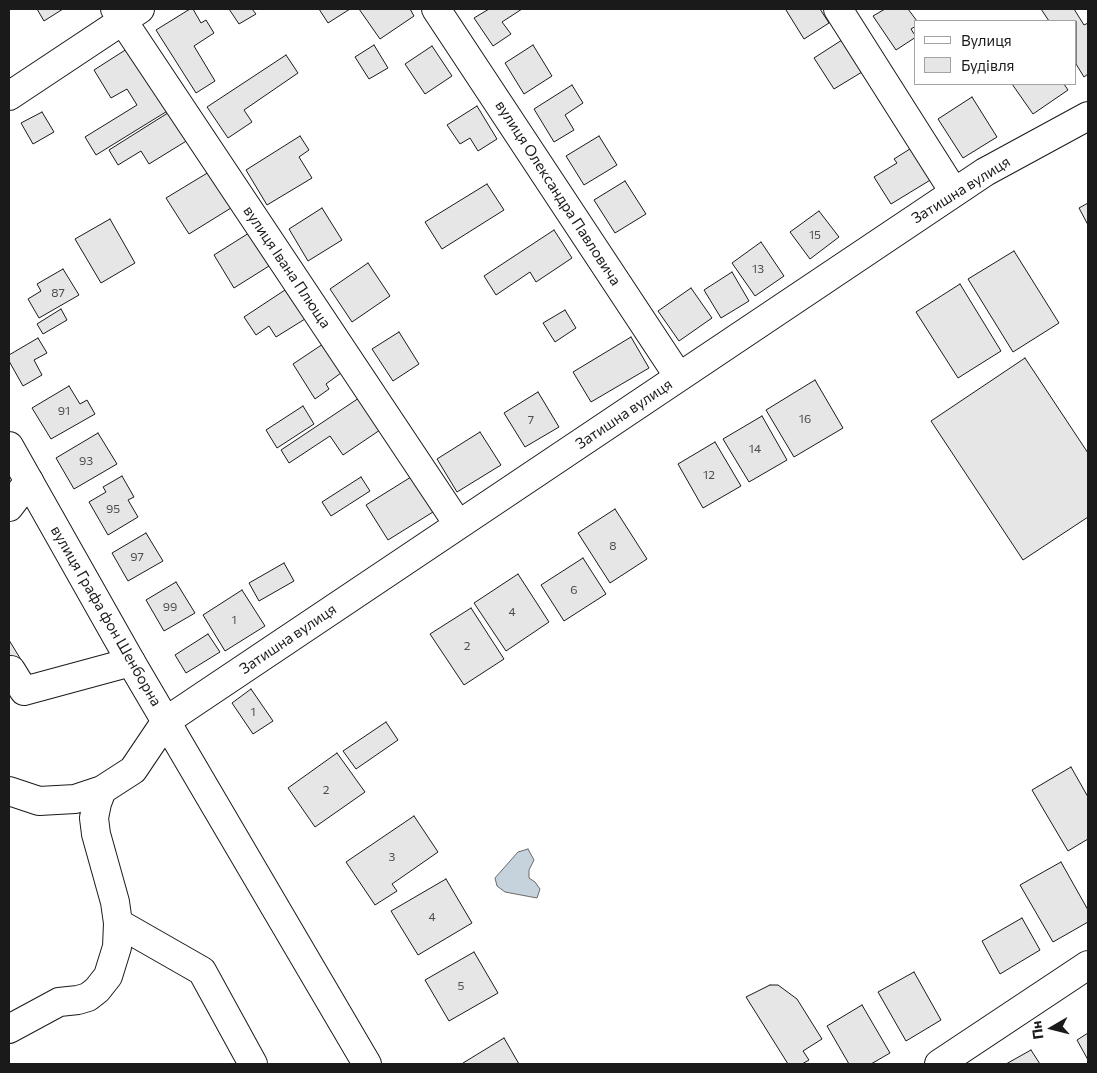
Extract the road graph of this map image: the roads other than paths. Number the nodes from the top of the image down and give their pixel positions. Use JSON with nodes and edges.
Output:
{"nodes":[{"id":1,"x":436,"y":9,"type":"edge"},
{"id":2,"x":838,"y":9,"type":"edge"},
{"id":3,"x":126,"y":13,"type":"edge"},
{"id":4,"x":9,"y":96,"type":"edge"},
{"id":5,"x":1088,"y":116,"type":"edge"},
{"id":6,"x":954,"y":192,"type":"junction"},
{"id":7,"x":679,"y":377,"type":"junction"},
{"id":8,"x":9,"y":446,"type":"edge"},
{"id":9,"x":29,"y":480,"type":"junction"},
{"id":10,"x":9,"y":507,"type":"edge"},
{"id":11,"x":458,"y":524,"type":"junction"},
{"id":12,"x":131,"y":662,"type":"junction"},
{"id":13,"x":11,"y":670,"type":"dead end"},
{"id":14,"x":166,"y":720,"type":"junction"},
{"id":15,"x":102,"y":790,"type":"junction"},
{"id":16,"x":9,"y":791,"type":"edge"},
{"id":17,"x":118,"y":923,"type":"junction"},
{"id":18,"x":1088,"y":965,"type":"edge"},
{"id":19,"x":9,"y":1029,"type":"edge"},
{"id":20,"x":253,"y":1064,"type":"edge"},
{"id":21,"x":367,"y":1064,"type":"edge"},
{"id":22,"x":939,"y":1064,"type":"edge"}],
"edges":[{"from":1,"to":7,"type":"main road","name":"вулиця Олександра Павловича"},
{"from":2,"to":6,"type":"main road"},
{"from":3,"to":4,"type":"main road"},
{"from":3,"to":11,"type":"main road","name":"вулиця Івана Плюща"},
{"from":5,"to":6,"type":"main road","name":"Затишна вулиця"},
{"from":6,"to":7,"type":"main road","name":"Затишна вулиця"},
{"from":7,"to":11,"type":"main road","name":"Затишна вулиця"},
{"from":8,"to":9,"type":"main road","name":"вулиця Графа фон Шенборна"},
{"from":9,"to":10,"type":"main road"},
{"from":9,"to":12,"type":"main road","name":"вулиця Графа фон Шенборна"},
{"from":11,"to":14,"type":"main road","name":"Затишна вулиця"},
{"from":12,"to":13,"type":"main road"},
{"from":12,"to":14,"type":"main road","name":"вулиця Графа фон Шенборна"},
{"from":14,"to":15,"type":"main road","name":"вулиця Графа фон Шенборна"},
{"from":14,"to":21,"type":"main road"},
{"from":15,"to":16,"type":"main road","name":"вулиця Графа фон Шенборна"},
{"from":15,"to":17,"type":"main road"},
{"from":17,"to":19,"type":"main road"},
{"from":17,"to":20,"type":"main road"},
{"from":18,"to":22,"type":"main road"}]}
